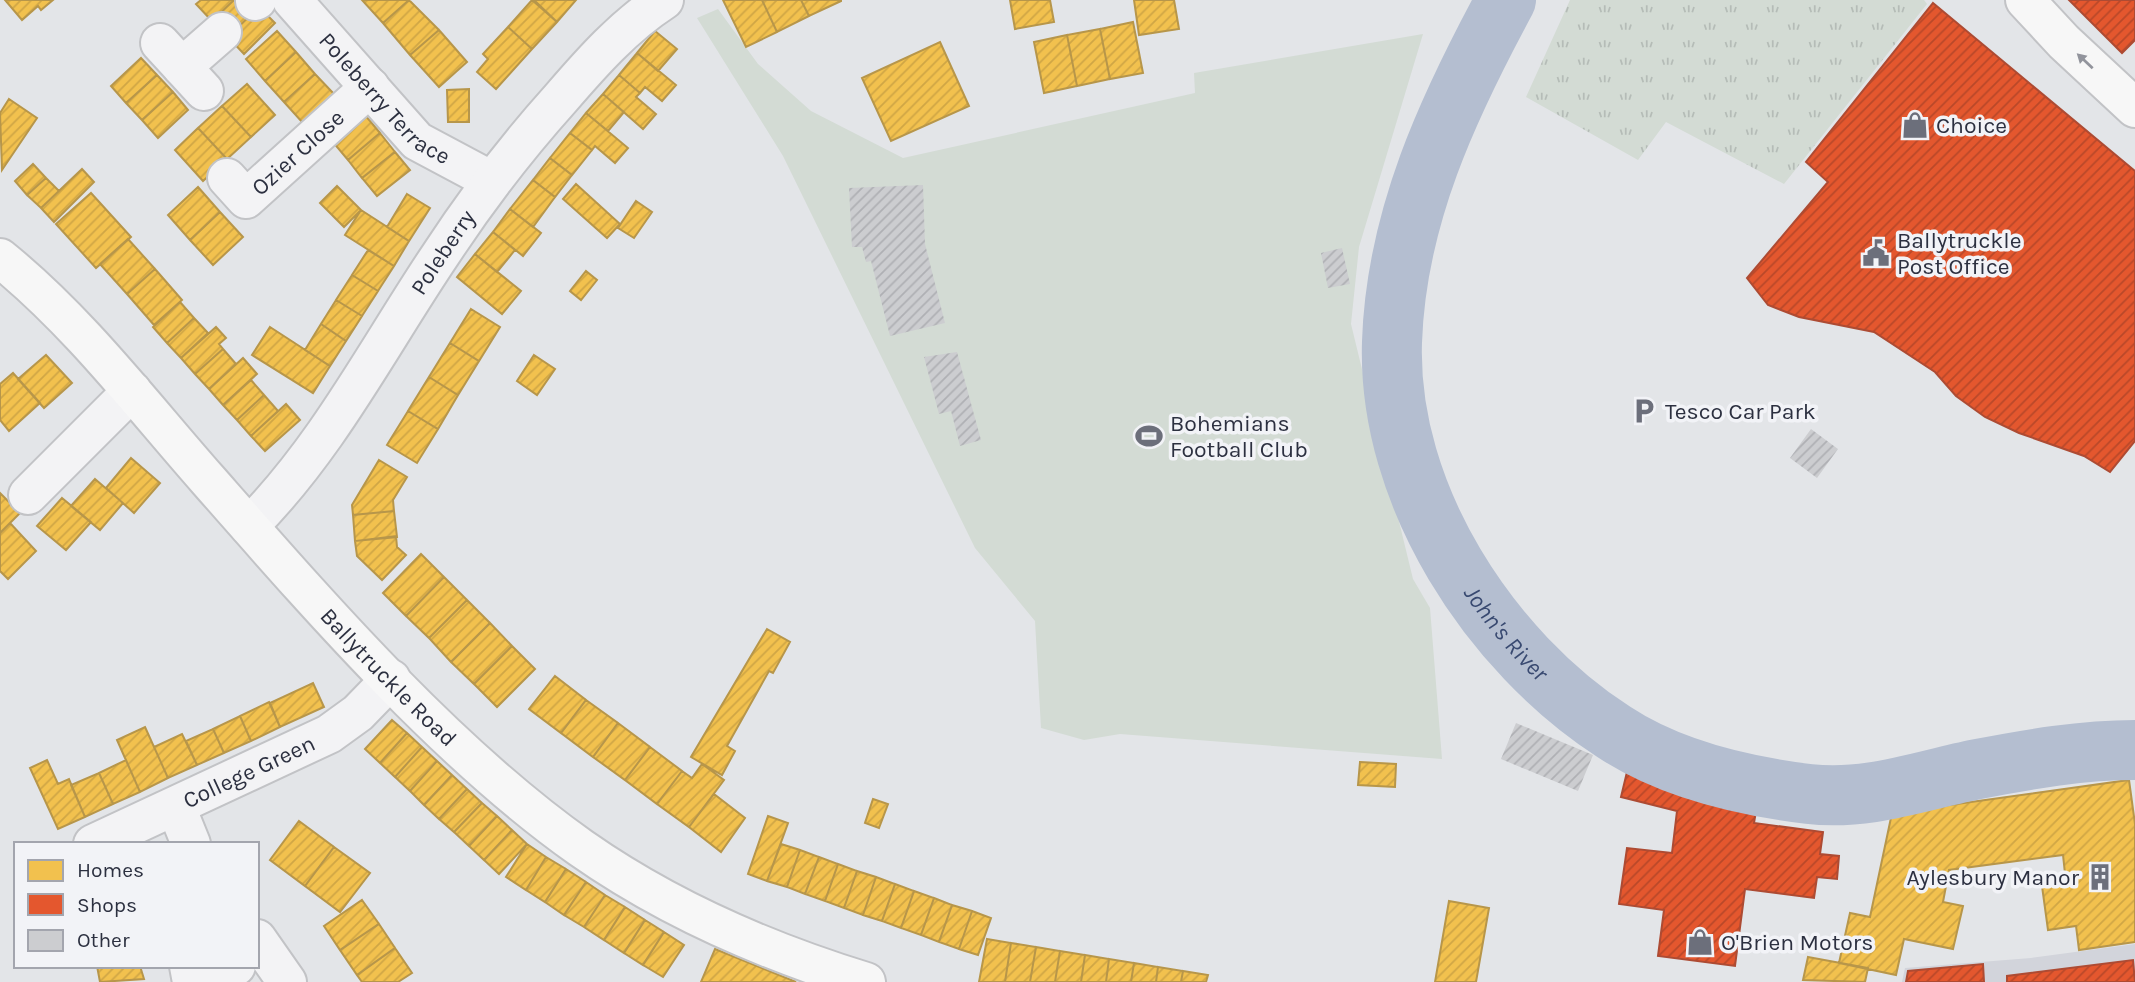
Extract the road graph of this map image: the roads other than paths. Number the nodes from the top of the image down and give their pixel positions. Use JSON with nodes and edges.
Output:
{"nodes":[{"id":1,"x":664,"y":0,"type":"edge"},
{"id":2,"x":2025,"y":0,"type":"edge"},
{"id":3,"x":268,"y":1,"type":"edge"},
{"id":4,"x":222,"y":32,"type":"dead end"},
{"id":5,"x":182,"y":67,"type":"dead end"},
{"id":6,"x":370,"y":87,"type":"junction"},
{"id":7,"x":2135,"y":108,"type":"edge"},
{"id":8,"x":227,"y":178,"type":"dead end"},
{"id":9,"x":492,"y":181,"type":"junction"},
{"id":10,"x":0,"y":258,"type":"edge"},
{"id":11,"x":132,"y":391,"type":"junction"},
{"id":12,"x":28,"y":495,"type":"dead end"},
{"id":13,"x":249,"y":526,"type":"junction"},
{"id":14,"x":391,"y":678,"type":"junction"},
{"id":15,"x":176,"y":807,"type":"junction"},
{"id":16,"x":97,"y":842,"type":"edge"},
{"id":17,"x":190,"y":842,"type":"edge"},
{"id":18,"x":189,"y":968,"type":"edge"},
{"id":19,"x":236,"y":968,"type":"edge"},
{"id":20,"x":866,"y":982,"type":"edge"}],
"edges":[{"from":1,"to":9,"type":"street","name":"Poleberry"},
{"from":7,"to":2,"type":"main road","one_way":true},
{"from":3,"to":6,"type":"street","name":"Poleberry Terrace"},
{"from":4,"to":5,"type":"street"},
{"from":6,"to":8,"type":"street","name":"Ozier Close"},
{"from":6,"to":9,"type":"street","name":"Poleberry Terrace"},
{"from":9,"to":13,"type":"street","name":"Poleberry"},
{"from":10,"to":11,"type":"main road","name":"Ballytruckle Road"},
{"from":11,"to":12,"type":"street"},
{"from":11,"to":13,"type":"main road","name":"Ballytruckle Road"},
{"from":13,"to":14,"type":"main road","name":"Ballytruckle Road"},
{"from":14,"to":15,"type":"street","name":"College Green"},
{"from":14,"to":20,"type":"main road","name":"Ballytruckle Road"},
{"from":15,"to":16,"type":"street","name":"College Green"},
{"from":15,"to":17,"type":"street"},
{"from":18,"to":19,"type":"street"}]}
